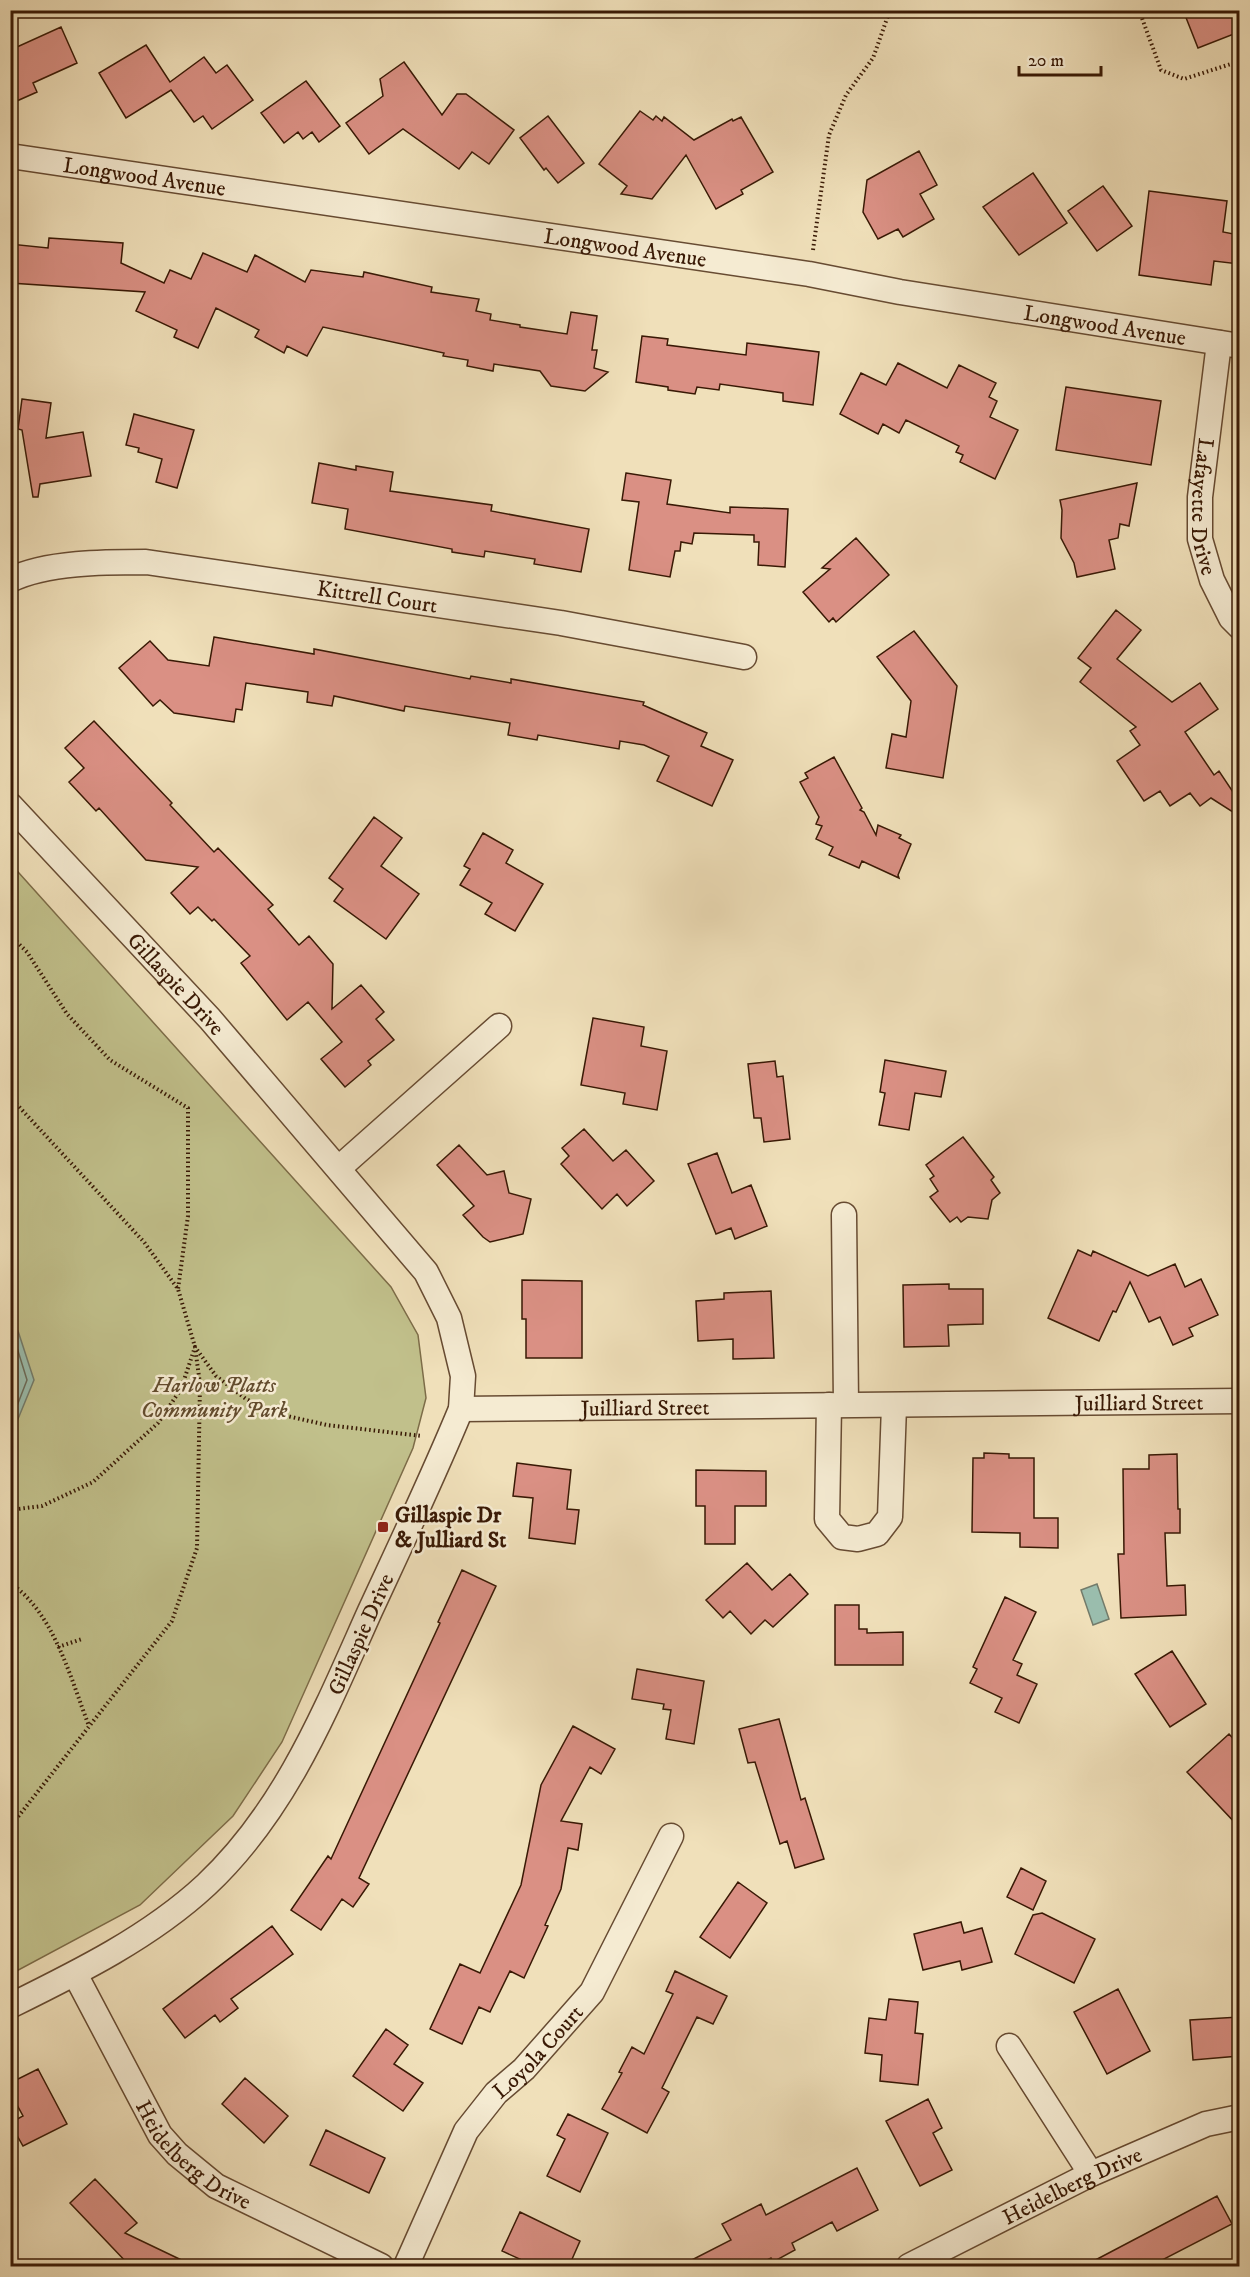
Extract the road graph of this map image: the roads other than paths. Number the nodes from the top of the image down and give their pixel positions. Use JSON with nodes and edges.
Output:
{"nodes":[{"id":1,"x":10,"y":156,"type":"edge"},
{"id":2,"x":1229,"y":345,"type":"edge"},
{"id":3,"x":10,"y":580,"type":"edge"},
{"id":4,"x":1239,"y":627,"type":"edge"},
{"id":5,"x":744,"y":657,"type":"dead end"},
{"id":6,"x":10,"y":805,"type":"edge"},
{"id":7,"x":499,"y":1026,"type":"dead end"},
{"id":8,"x":339,"y":1168,"type":"junction"},
{"id":9,"x":844,"y":1215,"type":"dead end"},
{"id":10,"x":1239,"y":1401,"type":"edge"},
{"id":11,"x":838,"y":1405,"type":"junction"},
{"id":12,"x":894,"y":1406,"type":"junction"},
{"id":13,"x":461,"y":1408,"type":"junction"},
{"id":14,"x":671,"y":1836,"type":"dead end"},
{"id":15,"x":75,"y":1974,"type":"junction"},
{"id":16,"x":10,"y":2006,"type":"edge"},
{"id":17,"x":1009,"y":2046,"type":"dead end"},
{"id":18,"x":1239,"y":2117,"type":"edge"},
{"id":19,"x":1090,"y":2174,"type":"junction"},
{"id":20,"x":381,"y":2266,"type":"edge"},
{"id":21,"x":406,"y":2266,"type":"edge"},
{"id":22,"x":909,"y":2266,"type":"edge"}],
"edges":[{"from":1,"to":2,"type":"street","name":"Longwood Avenue"},
{"from":2,"to":4,"type":"street","name":"Lafayette Drive"},
{"from":3,"to":5,"type":"street","name":"Kittrell Court"},
{"from":6,"to":8,"type":"street","name":"Gillaspie Drive"},
{"from":7,"to":8,"type":"street"},
{"from":8,"to":13,"type":"street","name":"Gillaspie Drive"},
{"from":9,"to":11,"type":"street"},
{"from":10,"to":12,"type":"street","name":"Juilliard Street"},
{"from":11,"to":12,"type":"street","name":"Juilliard Street"},
{"from":11,"to":12,"type":"street"},
{"from":11,"to":13,"type":"street","name":"Juilliard Street"},
{"from":13,"to":15,"type":"street","name":"Gillaspie Drive"},
{"from":14,"to":21,"type":"street","name":"Loyola Court"},
{"from":15,"to":16,"type":"street","name":"Gillaspie Drive"},
{"from":15,"to":20,"type":"street","name":"Heidelberg Drive"},
{"from":17,"to":19,"type":"street"},
{"from":18,"to":19,"type":"street","name":"Heidelberg Drive"},
{"from":19,"to":22,"type":"street","name":"Heidelberg Drive"}]}
